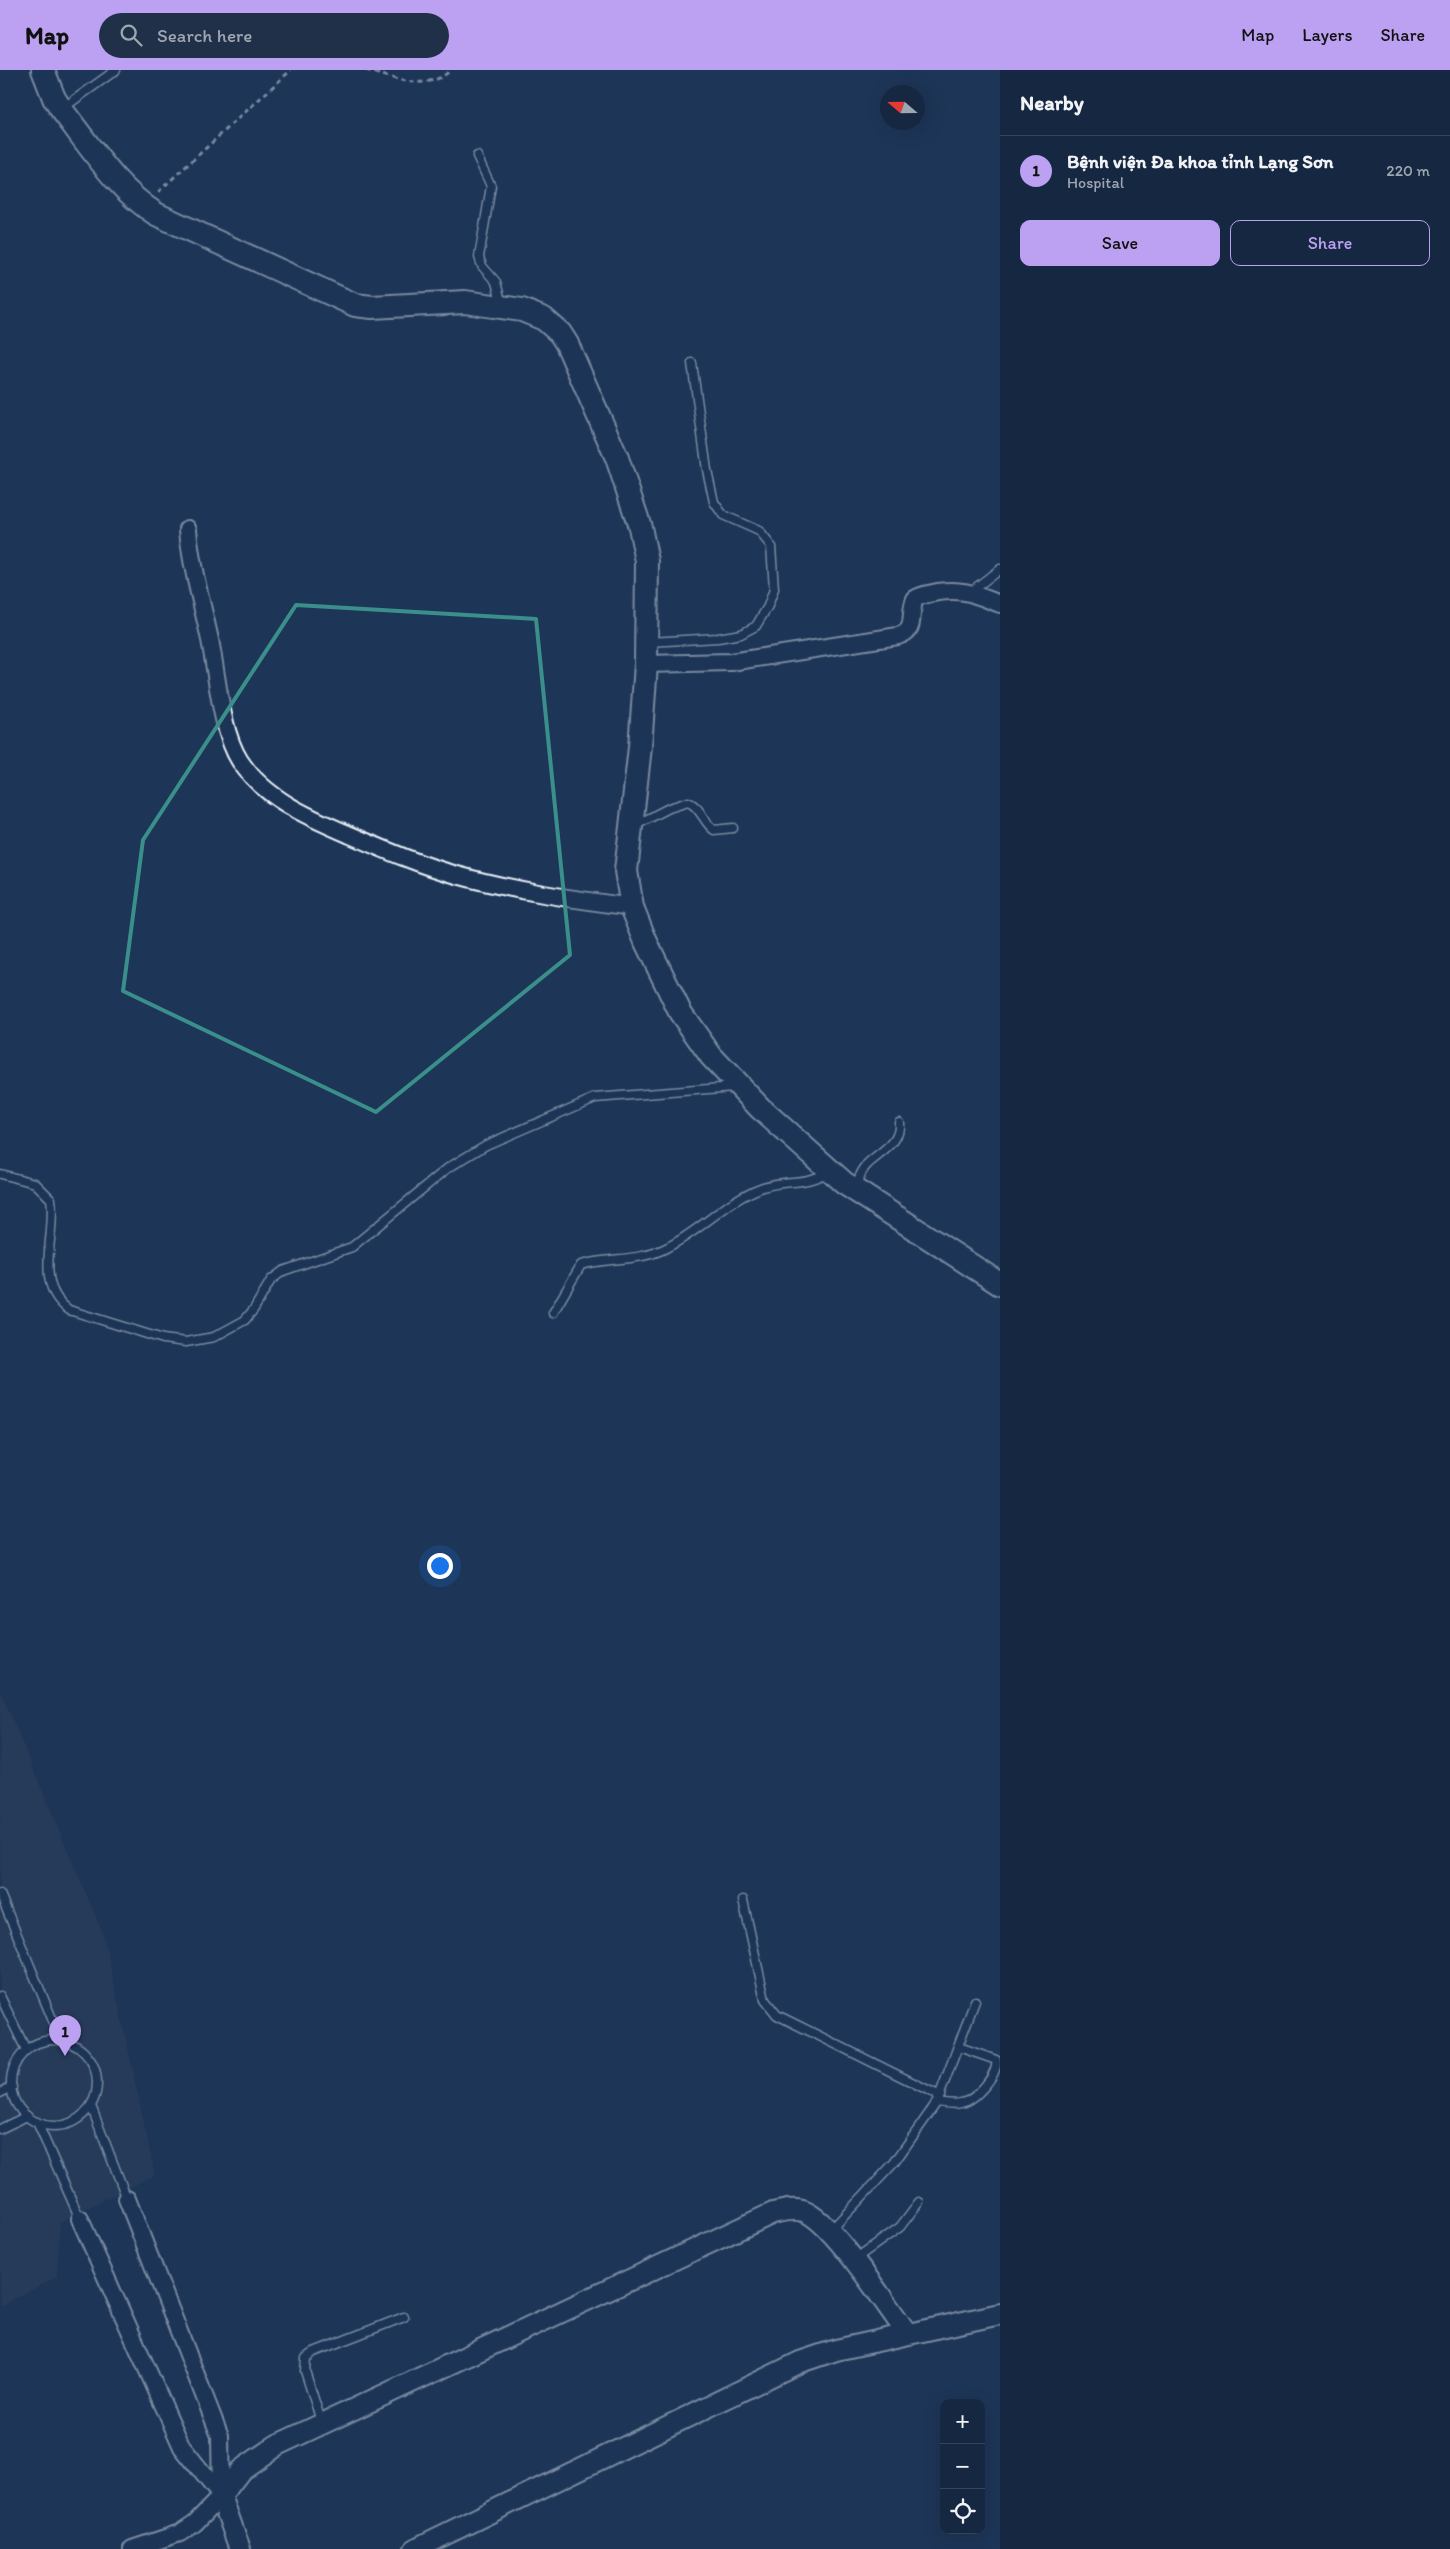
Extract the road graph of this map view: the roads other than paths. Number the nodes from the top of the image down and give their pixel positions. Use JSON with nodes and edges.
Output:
{"nodes":[{"id":1,"x":44,"y":70,"type":"edge"},
{"id":2,"x":116,"y":70,"type":"edge"},
{"id":3,"x":61,"y":109,"type":"junction"},
{"id":4,"x":477,"y":156,"type":"dead end"},
{"id":5,"x":502,"y":307,"type":"junction"},
{"id":6,"x":692,"y":363,"type":"dead end"},
{"id":7,"x":188,"y":529,"type":"dead end"},
{"id":8,"x":1000,"y":569,"type":"edge"},
{"id":9,"x":970,"y":592,"type":"junction"},
{"id":10,"x":1000,"y":604,"type":"edge"},
{"id":11,"x":647,"y":653,"type":"junction"},
{"id":12,"x":630,"y":828,"type":"junction"},
{"id":13,"x":733,"y":828,"type":"dead end"},
{"id":14,"x":632,"y":907,"type":"junction"},
{"id":15,"x":738,"y":1087,"type":"junction"},
{"id":16,"x":898,"y":1122,"type":"dead end"},
{"id":17,"x":828,"y":1171,"type":"junction"},
{"id":18,"x":0,"y":1174,"type":"edge"},
{"id":19,"x":854,"y":1190,"type":"junction"},
{"id":20,"x":1000,"y":1284,"type":"edge"},
{"id":21,"x":553,"y":1313,"type":"dead end"},
{"id":22,"x":0,"y":1894,"type":"edge"},
{"id":23,"x":743,"y":1900,"type":"dead end"},
{"id":24,"x":0,"y":1996,"type":"edge"},
{"id":25,"x":975,"y":2002,"type":"dead end"},
{"id":26,"x":61,"y":2040,"type":"junction"},
{"id":27,"x":959,"y":2047,"type":"junction"},
{"id":28,"x":26,"y":2050,"type":"junction"},
{"id":29,"x":12,"y":2087,"type":"junction"},
{"id":30,"x":0,"y":2093,"type":"edge"},
{"id":31,"x":939,"y":2099,"type":"junction"},
{"id":32,"x":91,"y":2106,"type":"junction"},
{"id":33,"x":26,"y":2116,"type":"junction"},
{"id":34,"x":37,"y":2122,"type":"junction"},
{"id":35,"x":0,"y":2129,"type":"edge"},
{"id":36,"x":127,"y":2199,"type":"joint"},
{"id":37,"x":919,"y":2202,"type":"dead end"},
{"id":38,"x":80,"y":2218,"type":"joint"},
{"id":39,"x":829,"y":2232,"type":"junction"},
{"id":40,"x":853,"y":2260,"type":"junction"},
{"id":41,"x":1000,"y":2314,"type":"edge"},
{"id":42,"x":404,"y":2318,"type":"dead end"},
{"id":43,"x":907,"y":2333,"type":"junction"},
{"id":44,"x":322,"y":2424,"type":"junction"},
{"id":45,"x":221,"y":2496,"type":"junction"},
{"id":46,"x":132,"y":2549,"type":"edge"},
{"id":47,"x":240,"y":2549,"type":"edge"},
{"id":48,"x":415,"y":2549,"type":"edge"}],
"edges":[{"from":1,"to":3,"type":"main road"},
{"from":2,"to":3,"type":"lane"},
{"from":3,"to":5,"type":"main road"},
{"from":4,"to":5,"type":"lane"},
{"from":5,"to":11,"type":"main road"},
{"from":6,"to":11,"type":"lane"},
{"from":7,"to":14,"type":"street"},
{"from":8,"to":9,"type":"lane"},
{"from":9,"to":10,"type":"street"},
{"from":9,"to":11,"type":"street"},
{"from":11,"to":12,"type":"main road"},
{"from":12,"to":13,"type":"lane"},
{"from":12,"to":14,"type":"main road"},
{"from":14,"to":15,"type":"main road"},
{"from":15,"to":17,"type":"main road"},
{"from":15,"to":18,"type":"lane"},
{"from":16,"to":19,"type":"lane"},
{"from":17,"to":19,"type":"main road"},
{"from":17,"to":21,"type":"lane"},
{"from":19,"to":20,"type":"main road"},
{"from":22,"to":26,"type":"lane"},
{"from":23,"to":31,"type":"lane"},
{"from":24,"to":28,"type":"lane"},
{"from":25,"to":27,"type":"lane"},
{"from":26,"to":28,"type":"lane"},
{"from":26,"to":32,"type":"lane"},
{"from":27,"to":31,"type":"lane"},
{"from":27,"to":31,"type":"lane"},
{"from":28,"to":29,"type":"lane"},
{"from":29,"to":30,"type":"lane"},
{"from":29,"to":33,"type":"lane"},
{"from":31,"to":39,"type":"lane"},
{"from":32,"to":34,"type":"lane"},
{"from":32,"to":36,"type":"lane"},
{"from":33,"to":34,"type":"lane"},
{"from":33,"to":35,"type":"lane"},
{"from":34,"to":38,"type":"lane"},
{"from":36,"to":45,"type":"street"},
{"from":37,"to":40,"type":"lane"},
{"from":38,"to":45,"type":"street"},
{"from":39,"to":40,"type":"street"},
{"from":39,"to":44,"type":"street"},
{"from":40,"to":43,"type":"street"},
{"from":41,"to":43,"type":"street"},
{"from":42,"to":44,"type":"lane"},
{"from":43,"to":48,"type":"street"},
{"from":44,"to":45,"type":"street"},
{"from":45,"to":46,"type":"street"},
{"from":45,"to":47,"type":"street"}]}
